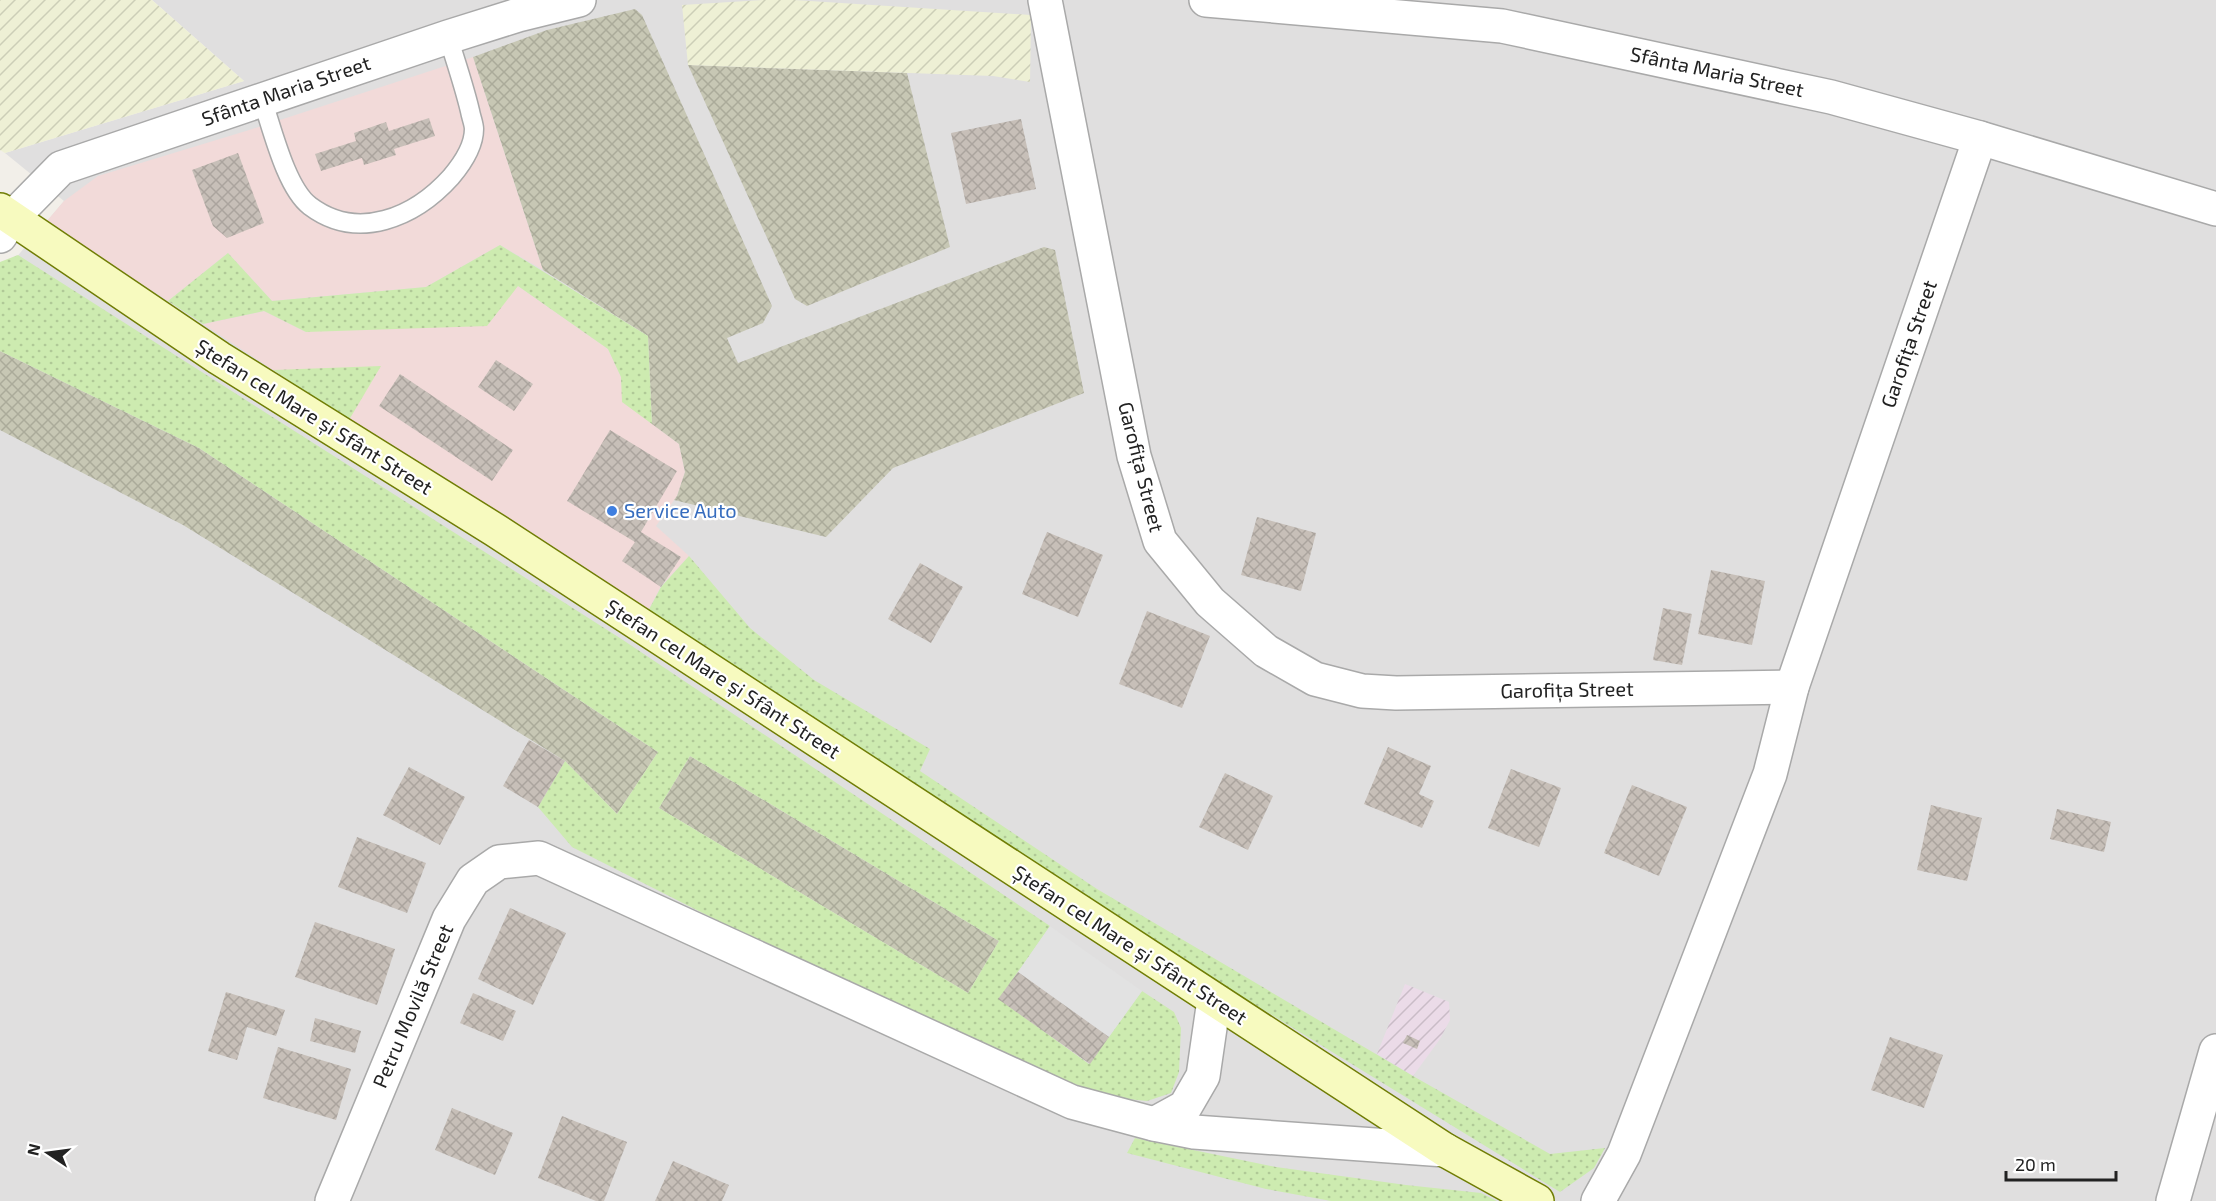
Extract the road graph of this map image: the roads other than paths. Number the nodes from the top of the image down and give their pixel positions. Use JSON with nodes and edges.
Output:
{"nodes":[{"id":1,"x":579,"y":0,"type":"edge"},
{"id":2,"x":1045,"y":0,"type":"edge"},
{"id":3,"x":1206,"y":0,"type":"edge"},
{"id":4,"x":448,"y":37,"type":"junction"},
{"id":5,"x":262,"y":99,"type":"junction"},
{"id":6,"x":1980,"y":138,"type":"junction"},
{"id":7,"x":2216,"y":209,"type":"edge"},
{"id":8,"x":4,"y":221,"type":"edge"},
{"id":9,"x":1792,"y":687,"type":"junction"},
{"id":10,"x":538,"y":858,"type":"joint"},
{"id":11,"x":1214,"y":999,"type":"junction"},
{"id":12,"x":2216,"y":1051,"type":"edge"},
{"id":13,"x":1154,"y":1124,"type":"junction"},
{"id":14,"x":1445,"y":1150,"type":"junction"},
{"id":15,"x":332,"y":1201,"type":"edge"},
{"id":16,"x":1538,"y":1201,"type":"edge"},
{"id":17,"x":1598,"y":1201,"type":"edge"},
{"id":18,"x":2173,"y":1201,"type":"edge"}],
"edges":[{"from":1,"to":4,"type":"street","name":"Sfânta Maria Street"},
{"from":2,"to":9,"type":"street","name":"Garofița Street"},
{"from":3,"to":6,"type":"street","name":"Sfânta Maria Street"},
{"from":4,"to":5,"type":"street","name":"Sfânta Maria Street"},
{"from":4,"to":5,"type":"lane"},
{"from":5,"to":8,"type":"street","name":"Sfânta Maria Street"},
{"from":6,"to":7,"type":"street","name":"Sfânta Maria Street"},
{"from":6,"to":9,"type":"street","name":"Garofița Street"},
{"from":8,"to":11,"type":"main road","name":"Ștefan cel Mare și Sfânt Street"},
{"from":9,"to":17,"type":"street","name":"Garofița Street"},
{"from":10,"to":13,"type":"street","name":"Ștefan cel Mare și Sfânt Street"},
{"from":10,"to":15,"type":"street","name":"Petru Movilă Street"},
{"from":11,"to":13,"type":"street"},
{"from":11,"to":14,"type":"main road","name":"Ștefan cel Mare și Sfânt Street"},
{"from":12,"to":18,"type":"street"},
{"from":13,"to":14,"type":"street","name":"Ștefan cel Mare și Sfânt Street"},
{"from":14,"to":16,"type":"main road","name":"Ștefan cel Mare și Sfânt Street"}]}
